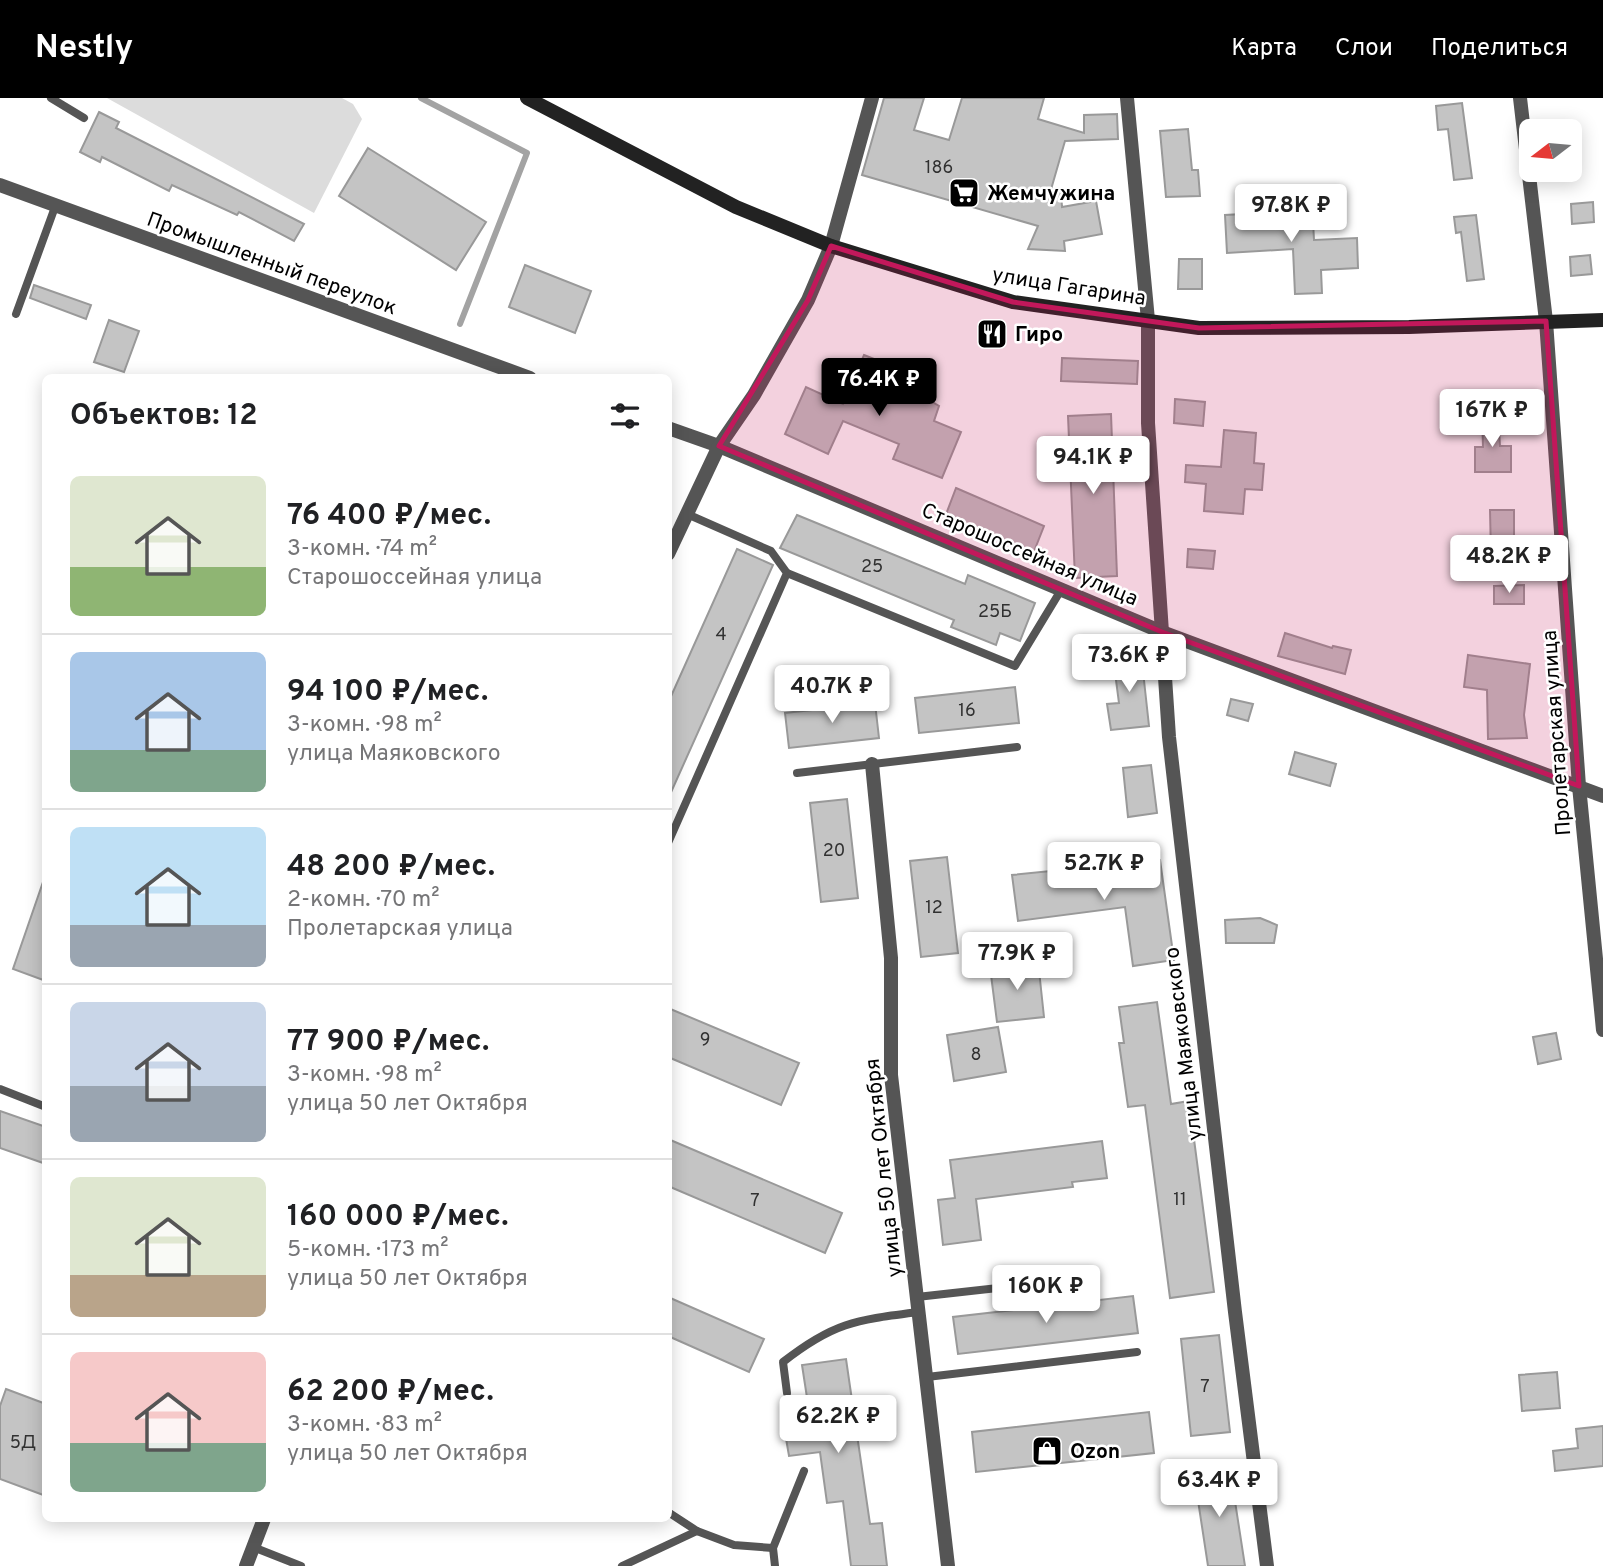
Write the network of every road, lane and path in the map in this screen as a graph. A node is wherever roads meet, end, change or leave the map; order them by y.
1 (51, 98) edge
2 (527, 98) edge
3 (872, 98) edge
4 (1127, 98) edge
5 (1520, 98) edge
6 (84, 118) dead end
7 (0, 185) edge
8 (55, 207) junction
9 (831, 246) junction
10 (16, 314) dead end
11 (1148, 320) junction
12 (1603, 320) edge
13 (1545, 321) junction
14 (519, 374) edge
15 (672, 429) edge
16 (719, 446) junction
17 (687, 514) junction
18 (672, 546) edge
19 (787, 573) junction
20 (1062, 590) junction
21 (1162, 632) junction
22 (1017, 747) dead end
23 (872, 764) junction
24 (797, 773) dead end
25 (1579, 786) junction
26 (1603, 796) edge
27 (672, 834) edge
28 (1603, 1030) edge
29 (0, 1089) edge
30 (42, 1105) edge
31 (1078, 1279) dead end
32 (917, 1297) junction
33 (919, 1312) junction
34 (1137, 1352) dead end
35 (927, 1377) junction
36 (787, 1393) dead end
37 (804, 1471) dead end
38 (672, 1515) edge
39 (263, 1522) edge
40 (697, 1531) junction
41 (253, 1547) junction
42 (774, 1548) junction
43 (246, 1566) edge
44 (301, 1566) edge
45 (622, 1566) edge
46 (775, 1566) edge
47 (948, 1566) edge
48 (1267, 1566) edge

1 - 6 lane
2 - 9 main road, улица Гагарина
3 - 9 street
4 - 11 street, улица Маяковского
5 - 13 street, Пролетарская улица
7 - 8 street, Промышленный переулок
8 - 10 lane
8 - 14 street, Промышленный переулок
9 - 11 main road, улица Гагарина
9 - 16 street
11 - 13 main road, улица Гагарина
11 - 21 street, улица Маяковского
12 - 13 main road, улица Гагарина
13 - 25 street, Пролетарская улица
15 - 16 street
16 - 17 street
16 - 20 street, Старошоссейная улица
17 - 18 street
17 - 19 lane
19 - 20 lane
19 - 27 lane
20 - 21 street, Старошоссейная улица
21 - 25 street, Старошоссейная улица
21 - 48 street, улица Маяковского
22 - 23 lane
23 - 24 lane
23 - 32 street, улица 50 лет Октября
25 - 26 street, Старошоссейная улица
25 - 28 street, Пролетарская улица
29 - 30 lane
31 - 32 lane
32 - 33 street, улица 50 лет Октября
33 - 35 street, улица 50 лет Октября
33 - 36 lane
34 - 35 lane
35 - 47 street, улица 50 лет Октября
37 - 42 lane
38 - 40 lane
39 - 41 street
40 - 42 lane
40 - 45 lane
41 - 43 street
41 - 44 lane
42 - 46 lane

